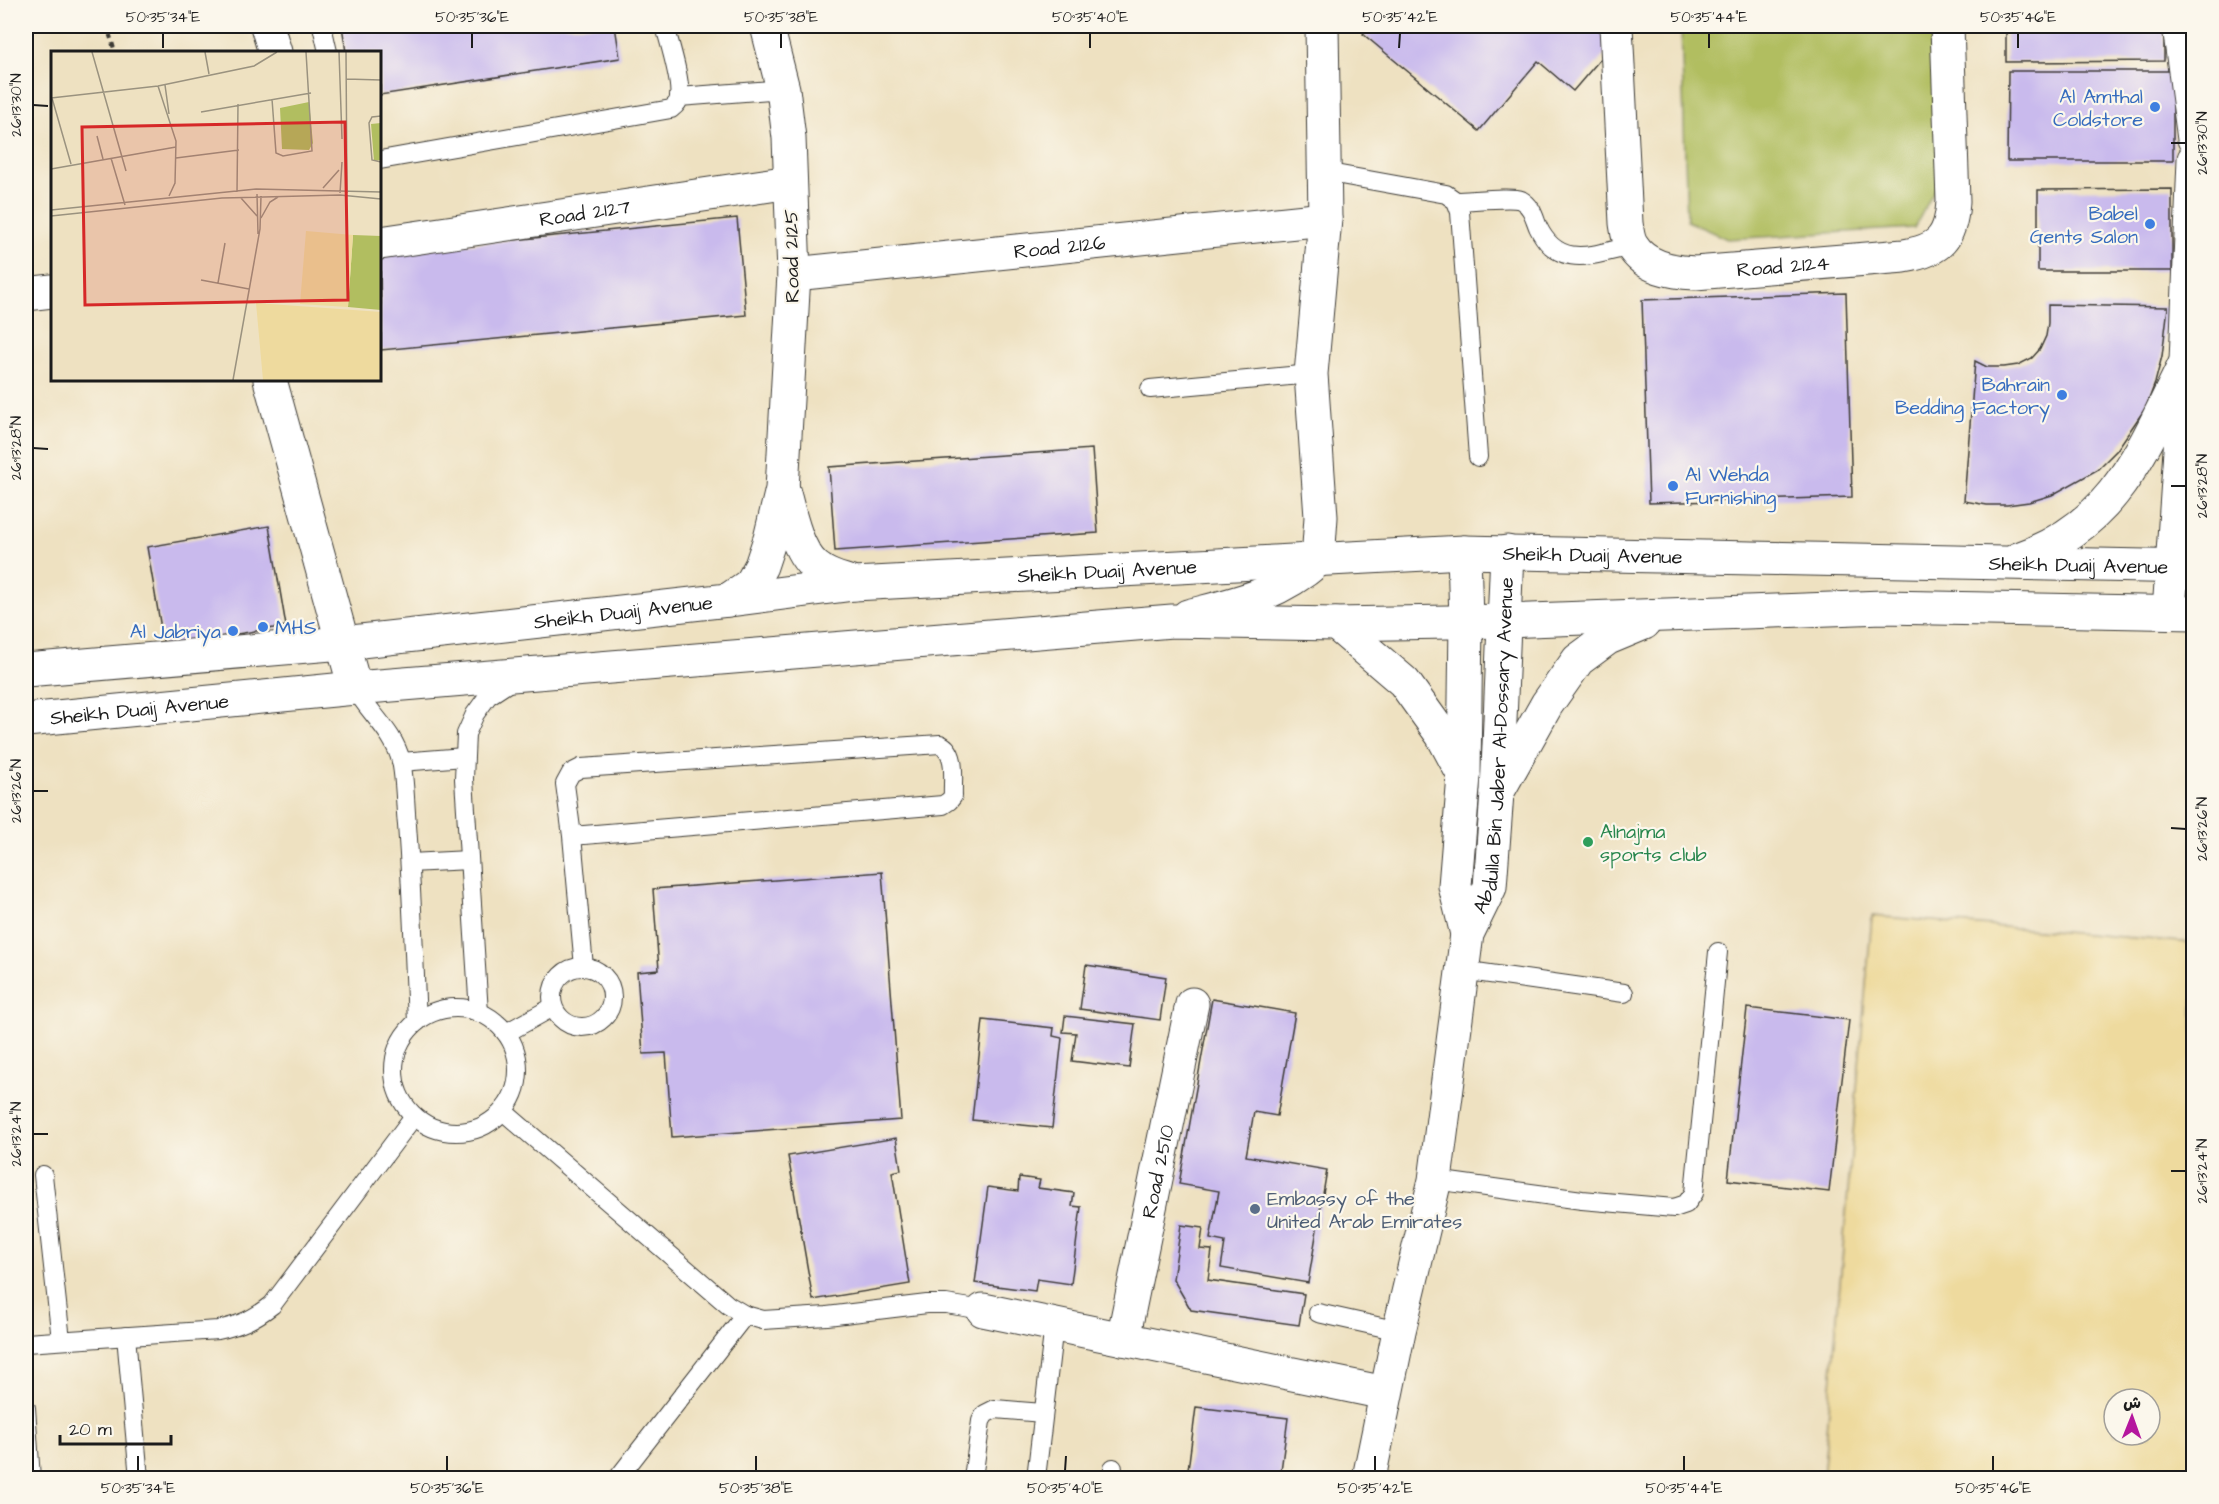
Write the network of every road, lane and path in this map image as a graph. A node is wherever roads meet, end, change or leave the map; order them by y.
1 (107, 26) edge
2 (267, 26) edge
3 (322, 26) edge
4 (665, 26) edge
5 (767, 26) edge
6 (1322, 26) edge
7 (1616, 26) edge
8 (1947, 26) edge
9 (2179, 26) edge
10 (115, 51) edge
11 (275, 51) edge
12 (328, 51) edge
13 (783, 89) junction
14 (680, 97) junction
15 (2193, 139) edge
16 (2193, 159) edge
17 (381, 160) edge
18 (1324, 172) junction
19 (790, 182) junction
20 (1456, 201) junction
21 (1325, 219) junction
22 (381, 243) edge
23 (1632, 246) junction
24 (794, 274) junction
25 (51, 291) edge
26 (26, 294) edge
27 (2186, 362) junction
28 (1311, 374) junction
29 (270, 381) edge
30 (1150, 389) dead end
31 (1479, 457) dead end
32 (782, 489) junction
33 (1464, 552) junction
34 (1508, 552) junction
35 (1318, 560) junction
36 (2008, 563) junction
37 (2183, 566) edge
38 (854, 584) junction
39 (728, 600) junction
40 (2181, 613) edge
41 (1662, 616) junction
42 (1172, 621) junction
43 (1466, 621) junction
44 (1505, 621) junction
45 (1336, 624) junction
46 (343, 643) junction
47 (26, 670) edge
48 (527, 674) junction
49 (355, 688) junction
50 (26, 720) edge
51 (464, 757) junction
52 (401, 762) junction
53 (1464, 776) junction
54 (1497, 793) junction
55 (572, 836) junction
56 (469, 860) junction
57 (410, 863) junction
58 (1467, 934) junction
59 (1718, 952) dead end
60 (584, 967) junction
61 (1462, 970) junction
62 (1624, 993) dead end
63 (1192, 1004) dead end
64 (553, 1007) junction
65 (479, 1013) junction
66 (417, 1022) junction
67 (506, 1033) junction
68 (503, 1111) junction
69 (414, 1116) junction
70 (44, 1175) dead end
71 (1435, 1180) junction
72 (983, 1310) joint
73 (1318, 1313) dead end
74 (745, 1315) junction
75 (1054, 1325) junction
76 (1399, 1331) junction
77 (126, 1336) junction
78 (1123, 1339) junction
79 (61, 1340) junction
80 (26, 1343) edge
81 (1385, 1393) junction
82 (26, 1408) edge
83 (1043, 1413) junction
84 (31, 1479) edge
85 (139, 1479) edge
86 (618, 1479) edge
87 (973, 1479) edge
88 (1036, 1479) edge
89 (1369, 1479) edge

1 - 10 path
2 - 11 street
3 - 12 lane
4 - 14 lane
5 - 13 street, Road 2125
6 - 18 street
7 - 23 street
8 - 23 street, Road 2124
9 - 15 street
13 - 14 lane
13 - 19 street, Road 2125
14 - 17 lane
16 - 27 street
18 - 20 lane
18 - 21 street
19 - 22 street, Road 2127
19 - 24 street, Road 2125
20 - 23 lane
20 - 31 lane
21 - 24 street, Road 2126
21 - 28 street
24 - 32 street, Road 2125
25 - 26 street
27 - 36 street
27 - 37 street
28 - 30 lane
28 - 35 street
29 - 46 street
32 - 38 street, Road 2125
32 - 39 street, Road 2125
33 - 34 street, Sheikh Duaij Avenue
33 - 35 street, Sheikh Duaij Avenue
33 - 43 street, Abdulla Bin Jaber Al-Dossary Avenue
34 - 36 street, Sheikh Duaij Avenue
34 - 44 street, Abdulla Bin Jaber Al-Dossary Avenue
35 - 38 street, Sheikh Duaij Avenue
35 - 42 street
36 - 37 street, Sheikh Duaij Avenue
37 - 40 street
38 - 39 street, Sheikh Duaij Avenue
39 - 46 street, Sheikh Duaij Avenue
40 - 41 street, Sheikh Duaij Avenue
41 - 44 street, Sheikh Duaij Avenue
41 - 54 street
42 - 45 street, Sheikh Duaij Avenue
42 - 48 street, Sheikh Duaij Avenue
43 - 44 street, Sheikh Duaij Avenue
43 - 45 street, Sheikh Duaij Avenue
43 - 53 street, Abdulla Bin Jaber Al-Dossary Avenue
44 - 54 street, Abdulla Bin Jaber Al-Dossary Avenue
45 - 53 street
46 - 47 street, Sheikh Duaij Avenue
46 - 49 street
48 - 49 street, Sheikh Duaij Avenue
48 - 51 lane
49 - 50 street, Sheikh Duaij Avenue
49 - 52 lane
51 - 52 lane
51 - 56 lane
52 - 57 lane
53 - 58 street, Abdulla Bin Jaber Al-Dossary Avenue
54 - 58 street, Abdulla Bin Jaber Al-Dossary Avenue
55 - 55 lane
55 - 60 lane
56 - 57 lane
56 - 65 lane
57 - 66 lane
58 - 61 street, Abdulla Bin Jaber Al-Dossary Avenue
59 - 71 lane
60 - 64 lane
60 - 64 lane
61 - 62 lane
61 - 71 street, Abdulla Bin Jaber Al-Dossary Avenue
63 - 78 street, Road 2510
64 - 67 lane
65 - 66 lane
65 - 67 lane
66 - 69 lane
67 - 68 lane
68 - 69 lane
68 - 74 lane
69 - 77 lane
70 - 79 lane
71 - 76 street, Abdulla Bin Jaber Al-Dossary Avenue
72 - 74 lane
72 - 75 street
73 - 76 lane
74 - 86 lane
75 - 78 street
75 - 83 lane
76 - 81 street, Abdulla Bin Jaber Al-Dossary Avenue
77 - 79 lane
77 - 85 lane
78 - 81 street
79 - 80 lane
81 - 89 street, Abdulla Bin Jaber Al-Dossary Avenue
82 - 84 lane
83 - 87 lane
83 - 88 lane

